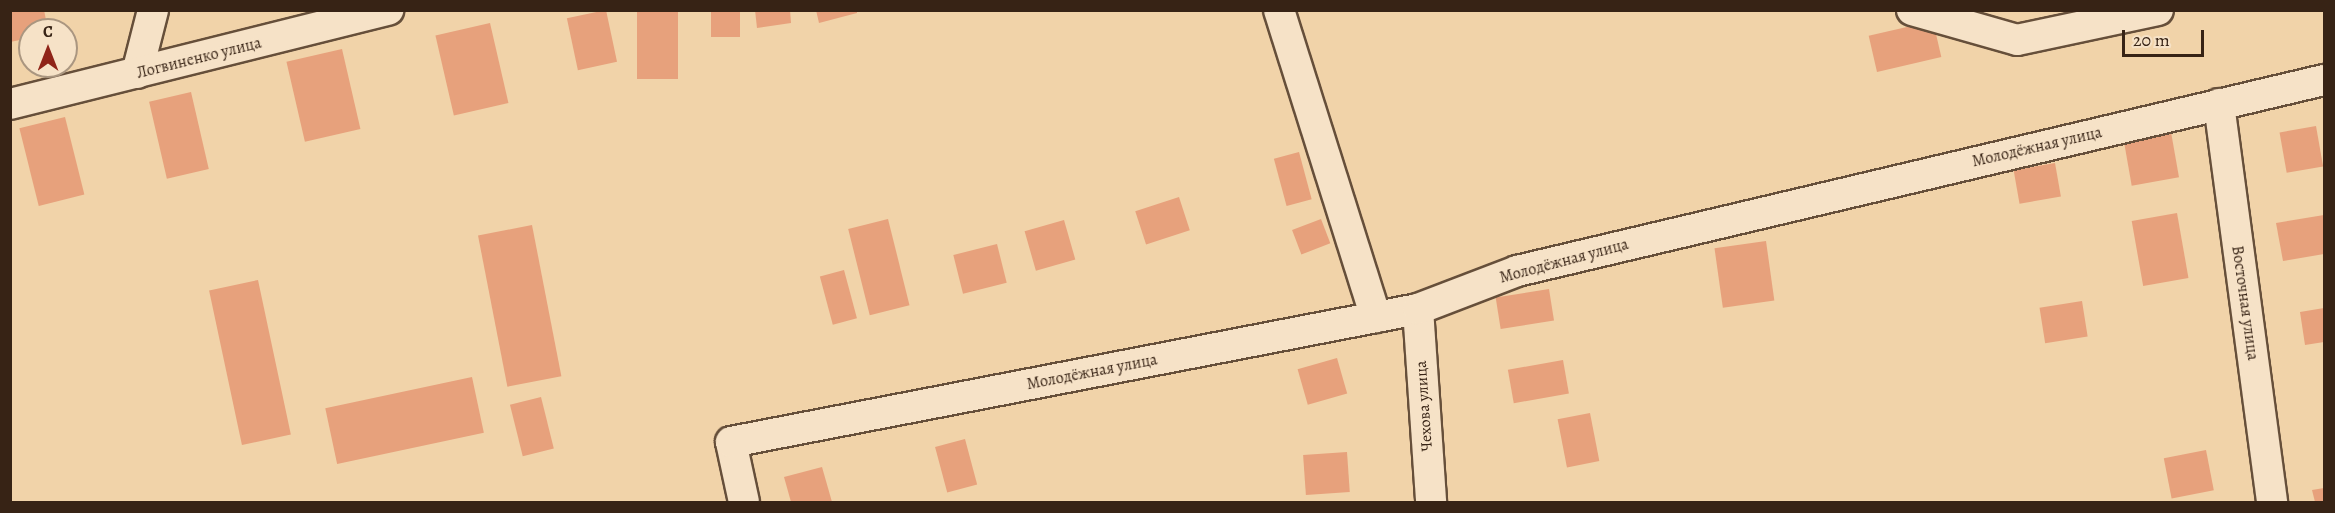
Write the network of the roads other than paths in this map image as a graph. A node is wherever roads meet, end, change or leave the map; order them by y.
1 (153, 10) edge
2 (388, 10) edge
3 (1279, 10) edge
4 (1912, 10) edge
5 (2158, 10) edge
6 (137, 73) junction
7 (2325, 80) edge
8 (10, 104) edge
9 (2219, 104) junction
10 (1418, 309) junction
11 (1376, 317) junction
12 (744, 502) edge
13 (1431, 502) edge
14 (2272, 502) edge

1 - 6 street
2 - 6 street, Логвиненко улица
3 - 11 street
4 - 5 street
6 - 8 street, Логвиненко улица
7 - 9 street, Молодёжная улица
9 - 10 street, Молодёжная улица
9 - 14 street, Восточная улица
10 - 11 street, Молодёжная улица
10 - 13 street, Чехова улица
11 - 12 street, Молодёжная улица

